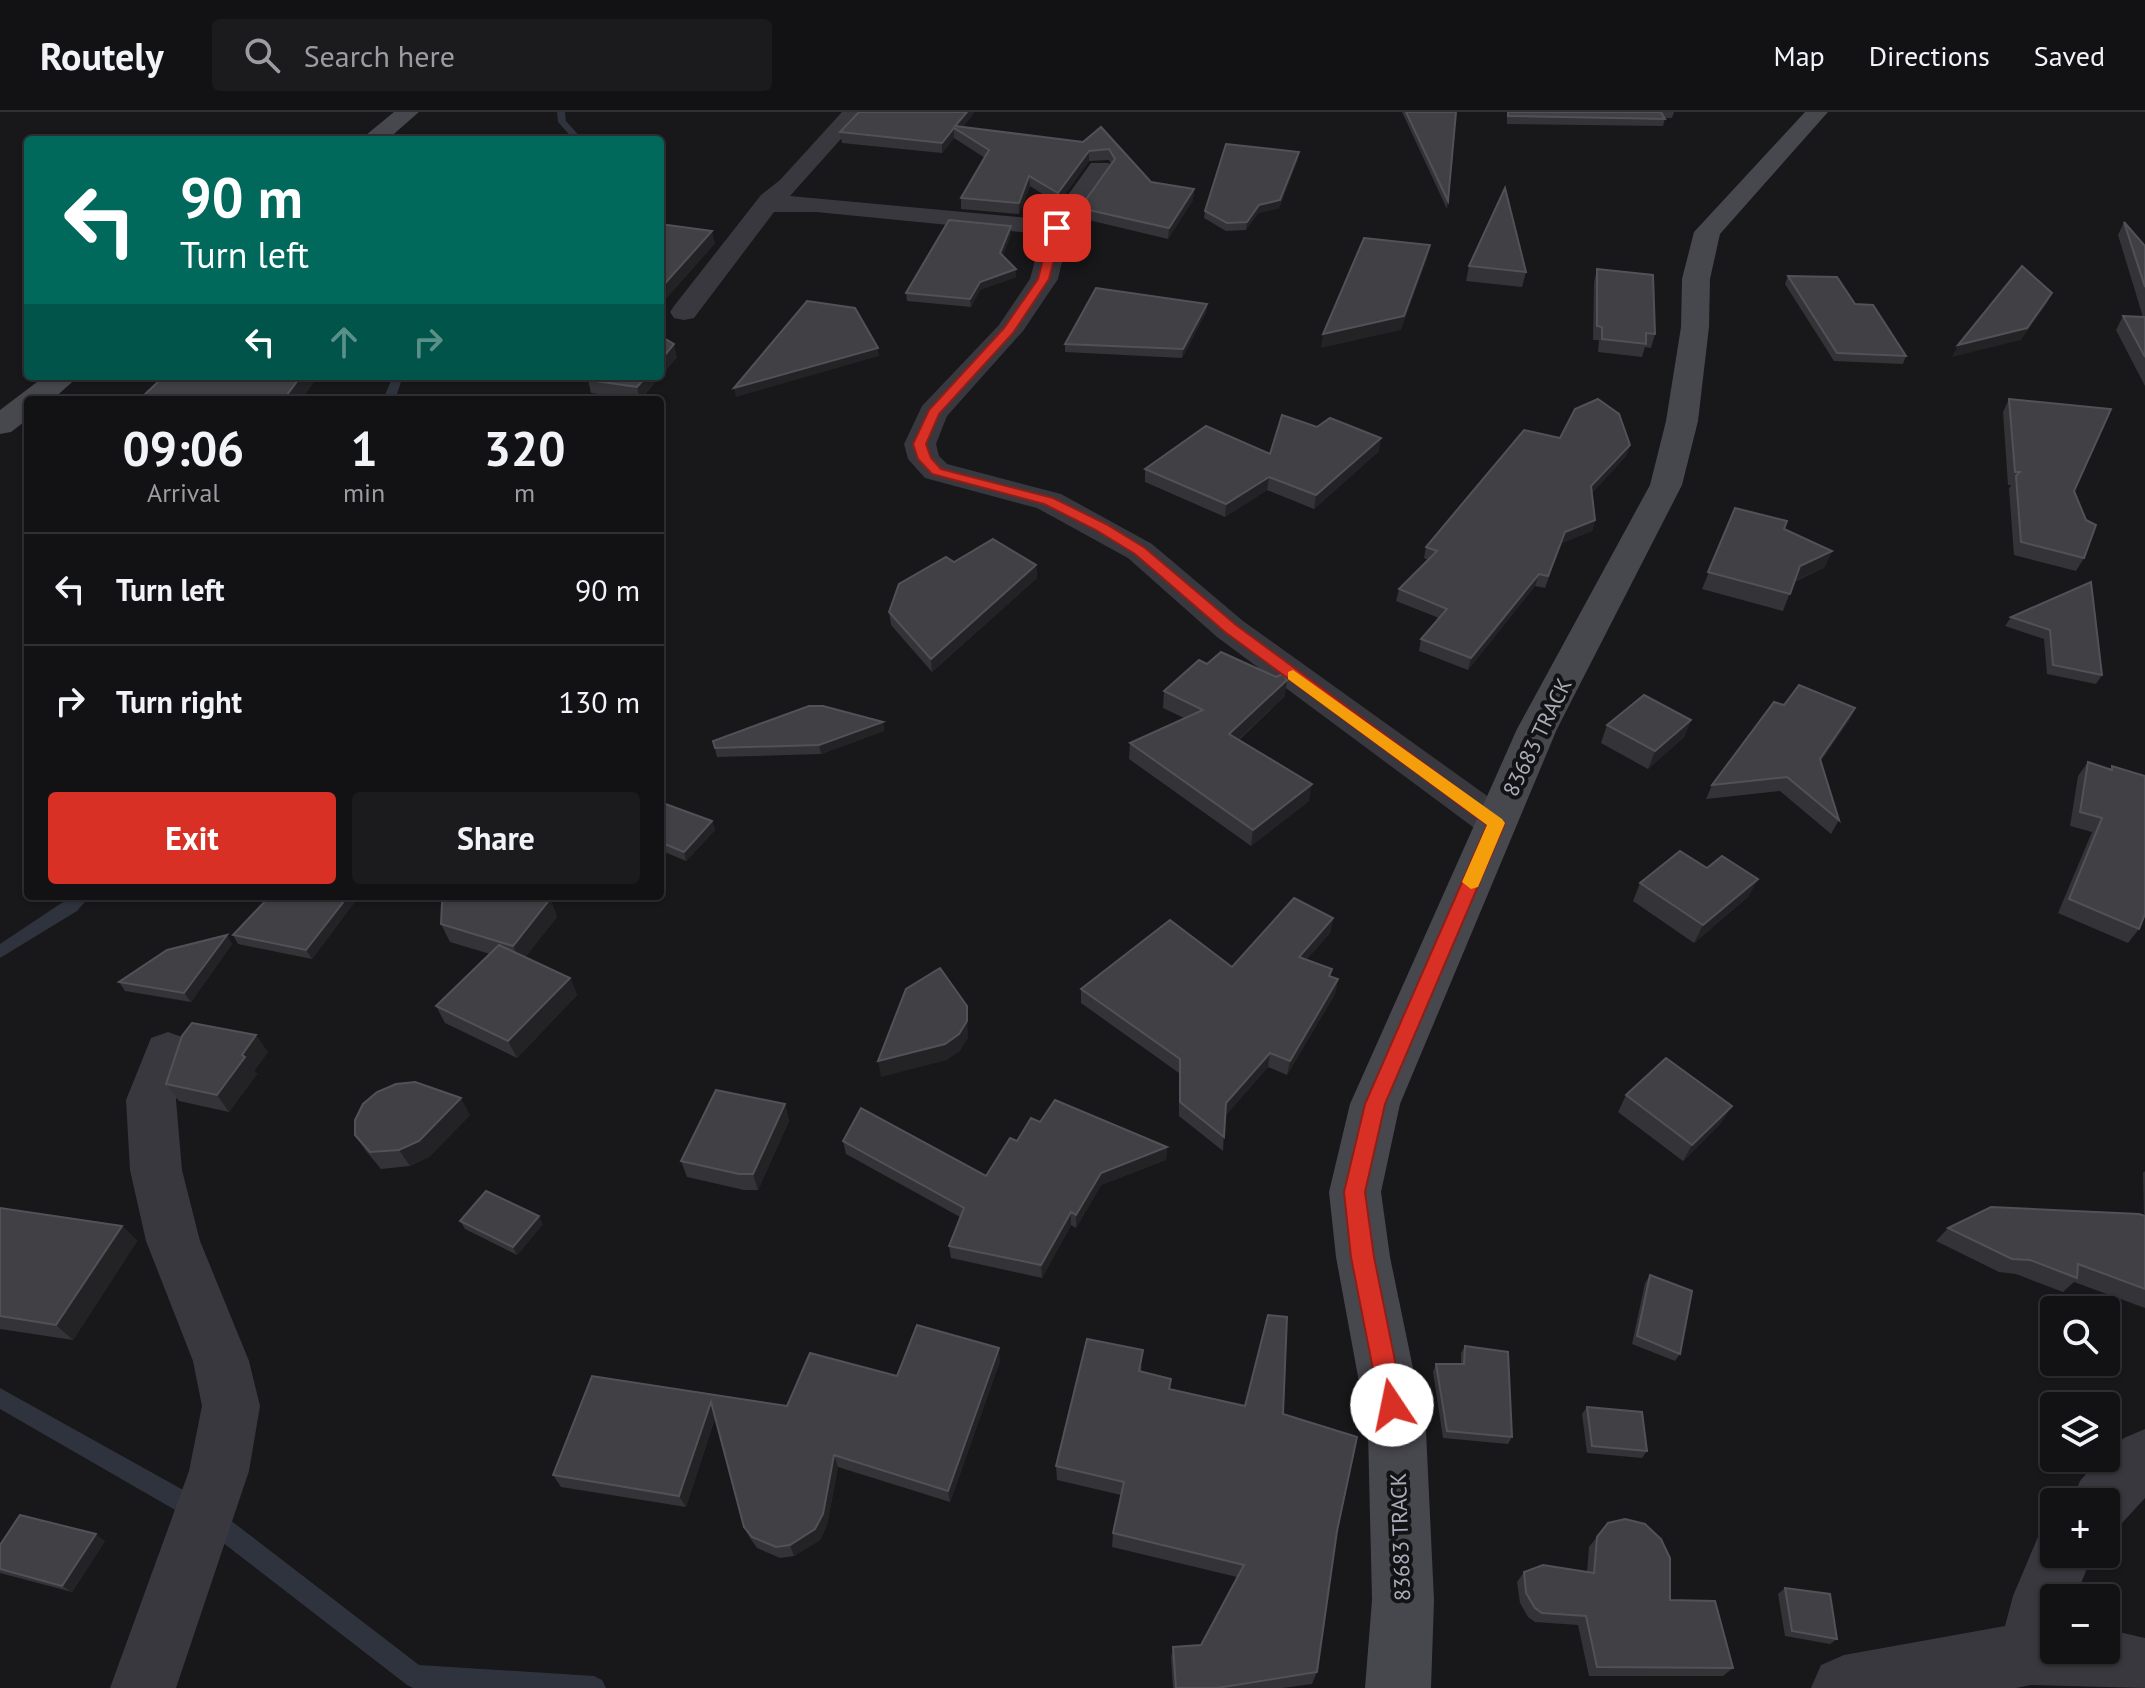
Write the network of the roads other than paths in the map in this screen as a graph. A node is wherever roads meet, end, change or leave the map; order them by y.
1 (408, 112) edge
2 (854, 112) edge
3 (1817, 112) edge
4 (377, 136) edge
5 (1100, 168) edge
6 (767, 204) junction
7 (1057, 228) junction
8 (684, 312) dead end
9 (59, 380) edge
10 (38, 396) edge
11 (24, 407) edge
12 (0, 425) edge
13 (1496, 823) junction
14 (168, 1052) dead end
15 (2145, 1459) edge
16 (2113, 1488) edge
17 (2056, 1568) edge
18 (2031, 1653) junction
19 (2145, 1670) edge
20 (143, 1688) edge
21 (1398, 1688) edge
22 (1844, 1688) edge

1 - 4 street
2 - 6 street
3 - 13 street, 83683 TRACK
5 - 7 street
6 - 7 street
6 - 8 street
7 - 13 street
9 - 10 street
11 - 12 street
13 - 21 street, 83683 TRACK
14 - 20 street
15 - 16 street
17 - 18 street
18 - 19 street
18 - 22 street

